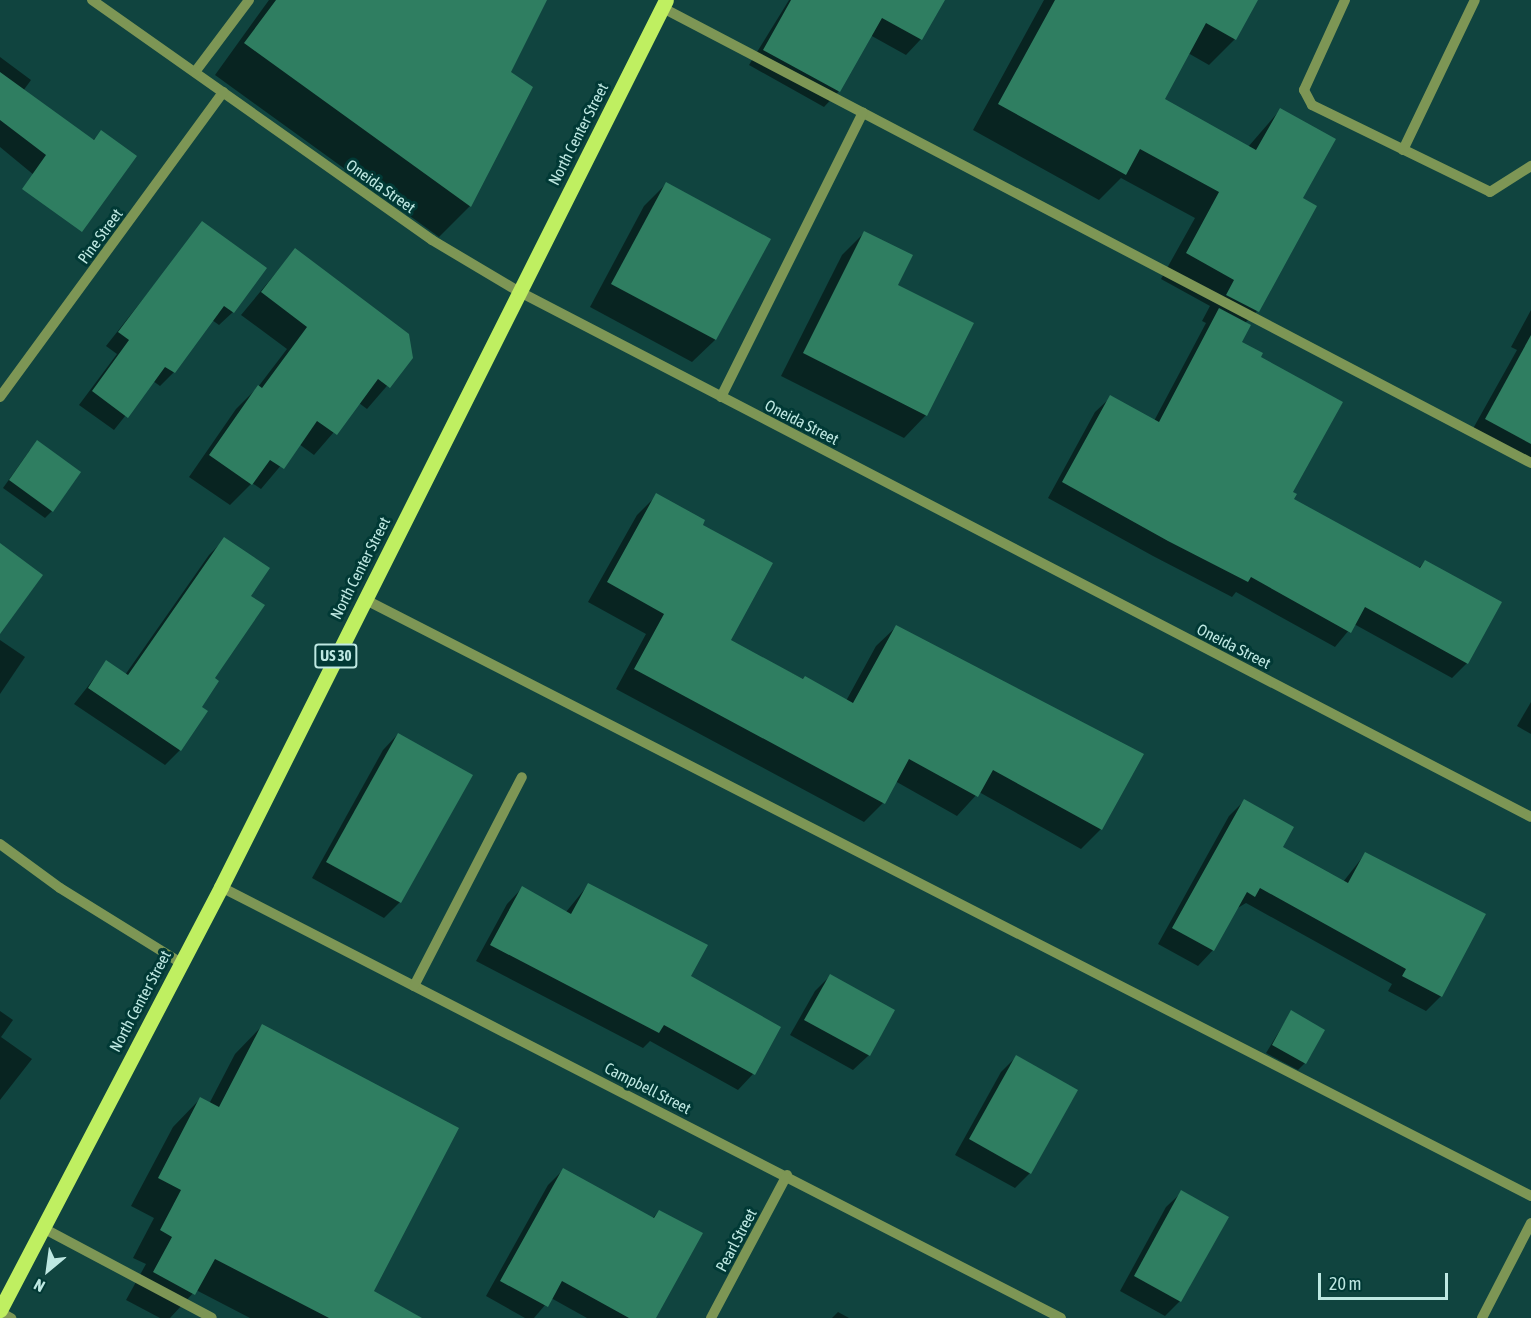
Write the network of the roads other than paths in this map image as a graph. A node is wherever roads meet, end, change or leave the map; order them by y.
1 (92, 0) edge
2 (249, 0) edge
3 (1345, 0) edge
4 (1475, 0) edge
5 (664, 4) edge
6 (195, 72) junction
7 (224, 92) junction
8 (862, 112) junction
9 (1403, 150) junction
10 (1531, 166) edge
11 (518, 291) junction
12 (0, 397) edge
13 (721, 397) junction
14 (1531, 464) edge
15 (364, 599) junction
16 (522, 777) dead end
17 (1531, 817) edge
18 (0, 844) edge
19 (220, 887) junction
20 (181, 963) junction
21 (414, 986) junction
22 (787, 1175) junction
23 (1531, 1196) edge
24 (1531, 1224) edge
25 (43, 1228) junction
26 (0, 1311) edge
27 (11, 1318) edge
28 (212, 1318) edge
29 (711, 1318) edge
30 (1061, 1318) edge
31 (1482, 1318) edge

1 - 6 street, Oneida Street
2 - 6 street
3 - 9 street
4 - 9 street
5 - 8 street
5 - 11 main road, North Center Street / US 30
6 - 7 street, Oneida Street
7 - 11 street, Oneida Street
7 - 12 street, Pine Street
8 - 13 street
8 - 14 street
9 - 10 street
11 - 13 street, Oneida Street
11 - 15 main road, North Center Street / US 30
13 - 17 street, Oneida Street
15 - 19 main road, North Center Street / US 30
15 - 23 street
16 - 21 street
18 - 20 street
19 - 20 main road, North Center Street / US 30
19 - 21 street, Campbell Street
20 - 25 main road, North Center Street / US 30
21 - 22 street, Campbell Street
22 - 29 street, Pearl Street
22 - 30 street, Campbell Street
24 - 31 street
25 - 26 main road, North Center Street / US 30
25 - 28 street
26 - 27 street

